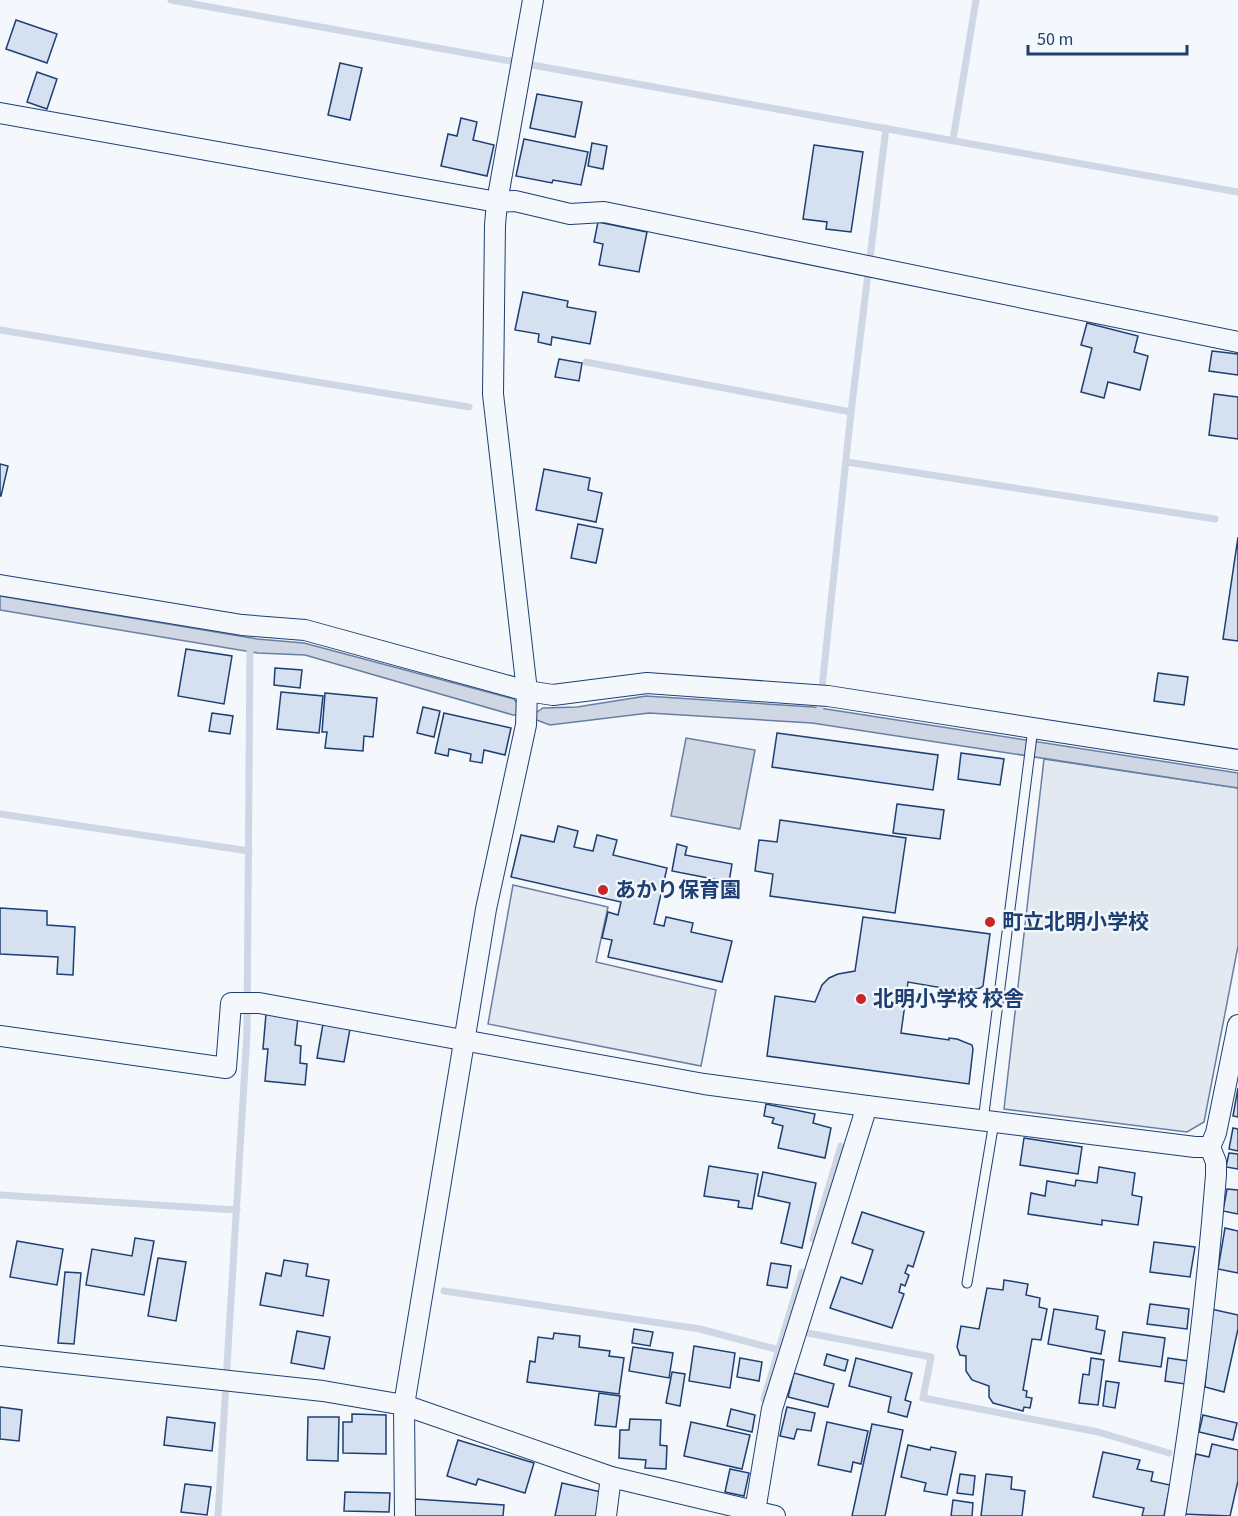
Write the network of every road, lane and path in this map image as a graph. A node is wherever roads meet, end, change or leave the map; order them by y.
1 (533, 0) edge
2 (0, 113) edge
3 (497, 201) junction
4 (1238, 342) edge
5 (0, 585) edge
6 (527, 696) junction
7 (1032, 732) junction
8 (1238, 760) edge
9 (1238, 1025) edge
10 (0, 1036) edge
11 (464, 1040) junction
12 (1234, 1065) edge
13 (867, 1106) junction
14 (988, 1121) junction
15 (1210, 1147) junction
16 (967, 1283) dead end
17 (0, 1356) edge
18 (404, 1405) junction
19 (611, 1477) junction
20 (755, 1511) junction
21 (405, 1516) edge
22 (606, 1516) edge
23 (775, 1516) edge
24 (1175, 1516) edge

1 - 3 street
2 - 3 street
3 - 4 street
3 - 6 street
5 - 6 street
6 - 7 street
6 - 11 street
7 - 8 street
7 - 14 lane
9 - 12 street
10 - 11 street
11 - 13 street
11 - 18 street
12 - 15 street
13 - 14 street
13 - 20 street
14 - 15 street
14 - 16 lane
15 - 24 street
17 - 18 street
18 - 19 street
18 - 21 street
19 - 20 street
19 - 22 street
20 - 23 street

